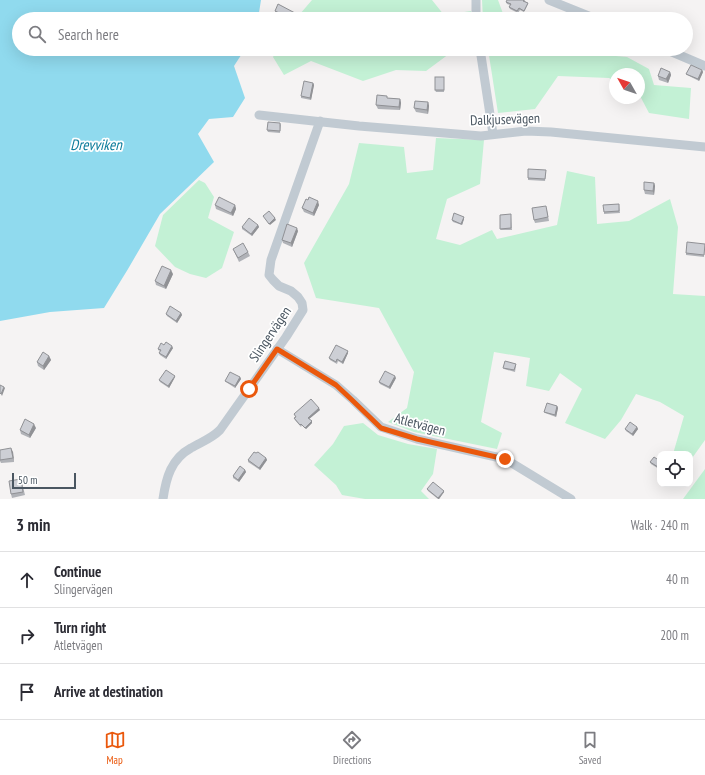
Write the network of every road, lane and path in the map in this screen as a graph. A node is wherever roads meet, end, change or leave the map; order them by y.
1 (476, 0) edge
2 (549, 0) edge
3 (476, 12) edge
4 (579, 12) edge
5 (481, 56) edge
6 (681, 56) edge
7 (705, 66) edge
8 (259, 115) dead end
9 (320, 121) junction
10 (494, 134) junction
11 (705, 147) edge
12 (277, 349) junction
13 (163, 499) edge
14 (570, 499) edge

1 - 3 street
2 - 4 street
5 - 10 street
6 - 7 street
8 - 9 street, Dalkjusevägen
9 - 10 street, Dalkjusevägen
9 - 12 street, Slingervägen
10 - 11 street, Dalkjusevägen
12 - 13 street, Slingervägen
12 - 14 street, Atletvägen

